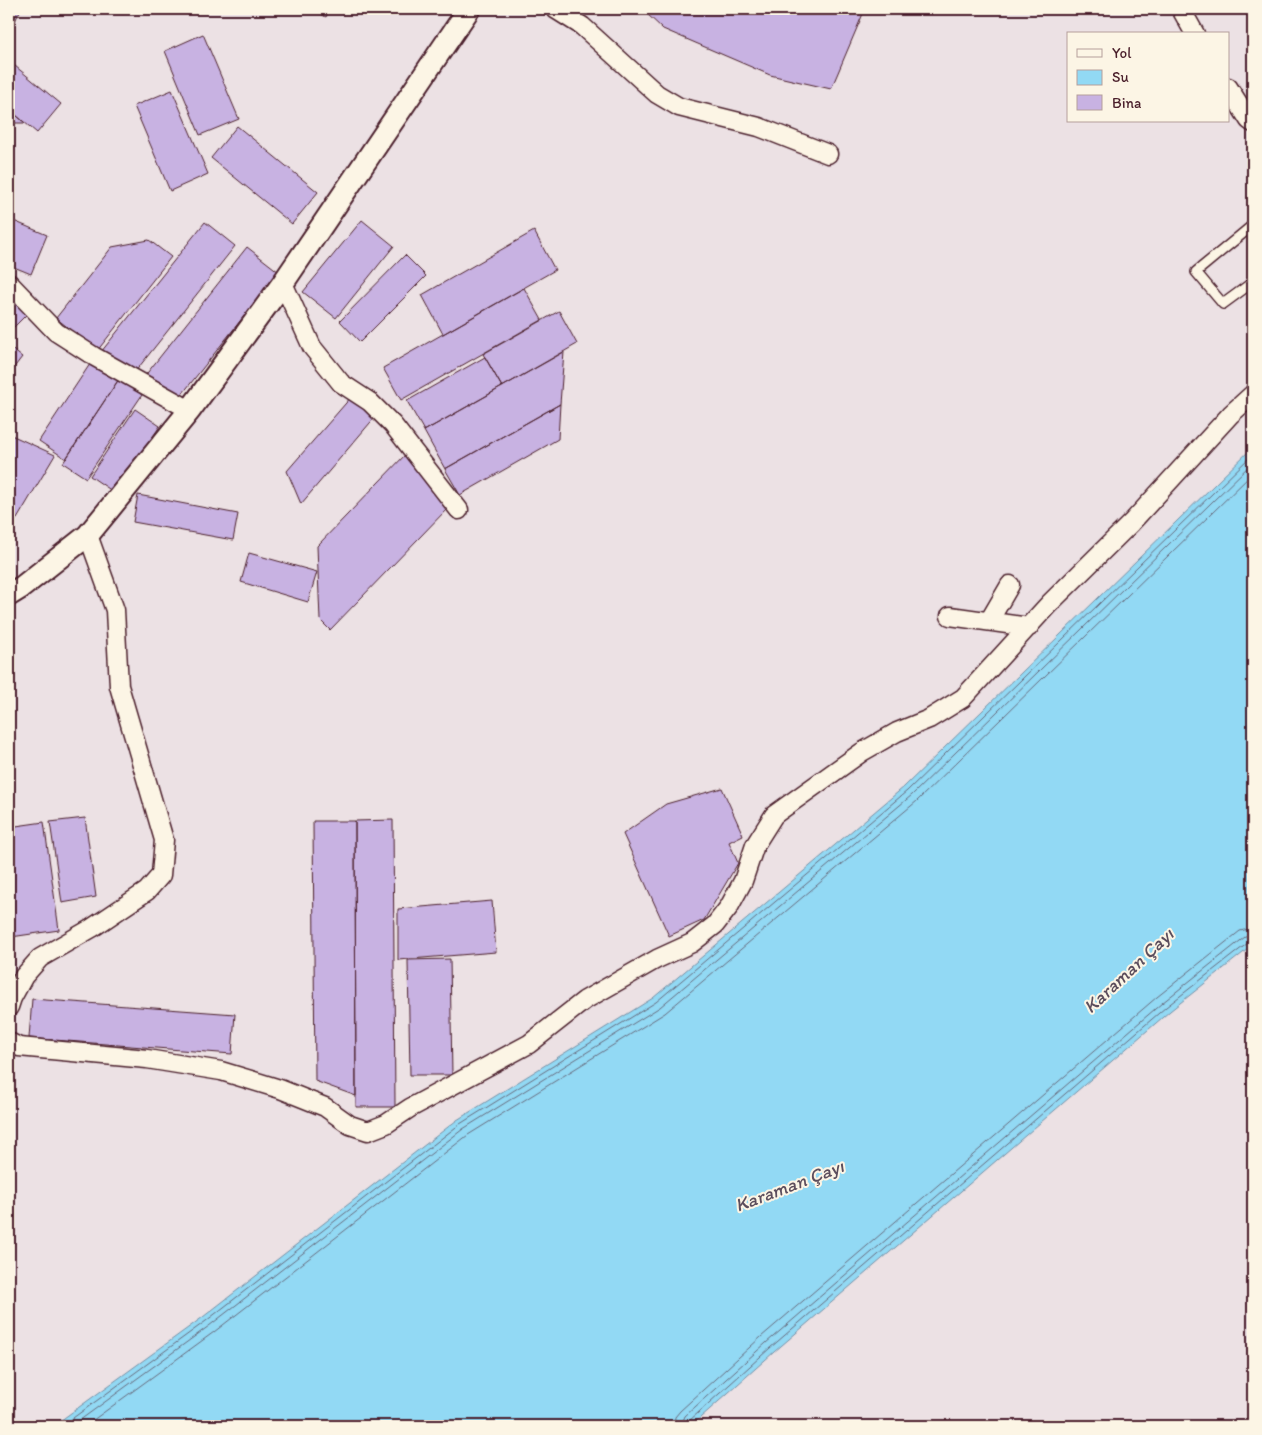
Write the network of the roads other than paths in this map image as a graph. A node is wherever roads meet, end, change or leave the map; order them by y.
1 (469, 9) edge
2 (555, 9) edge
3 (1181, 9) edge
4 (1194, 32) edge
5 (1230, 90) edge
6 (1253, 123) edge
7 (828, 154) dead end
8 (1253, 225) edge
9 (1253, 282) edge
10 (9, 283) edge
11 (283, 283) junction
12 (1253, 394) edge
13 (190, 410) junction
14 (459, 510) dead end
15 (88, 535) junction
16 (1010, 585) dead end
17 (9, 595) edge
18 (950, 616) dead end
19 (989, 621) junction
20 (1029, 627) junction
21 (9, 1007) edge
22 (9, 1042) edge

1 - 11 street
2 - 7 street
3 - 4 street
5 - 6 street
8 - 9 lane
10 - 13 street
11 - 13 street
11 - 14 street
12 - 20 street
13 - 15 street
15 - 17 street
15 - 21 street
16 - 19 street
18 - 19 street
19 - 20 street
20 - 22 street

